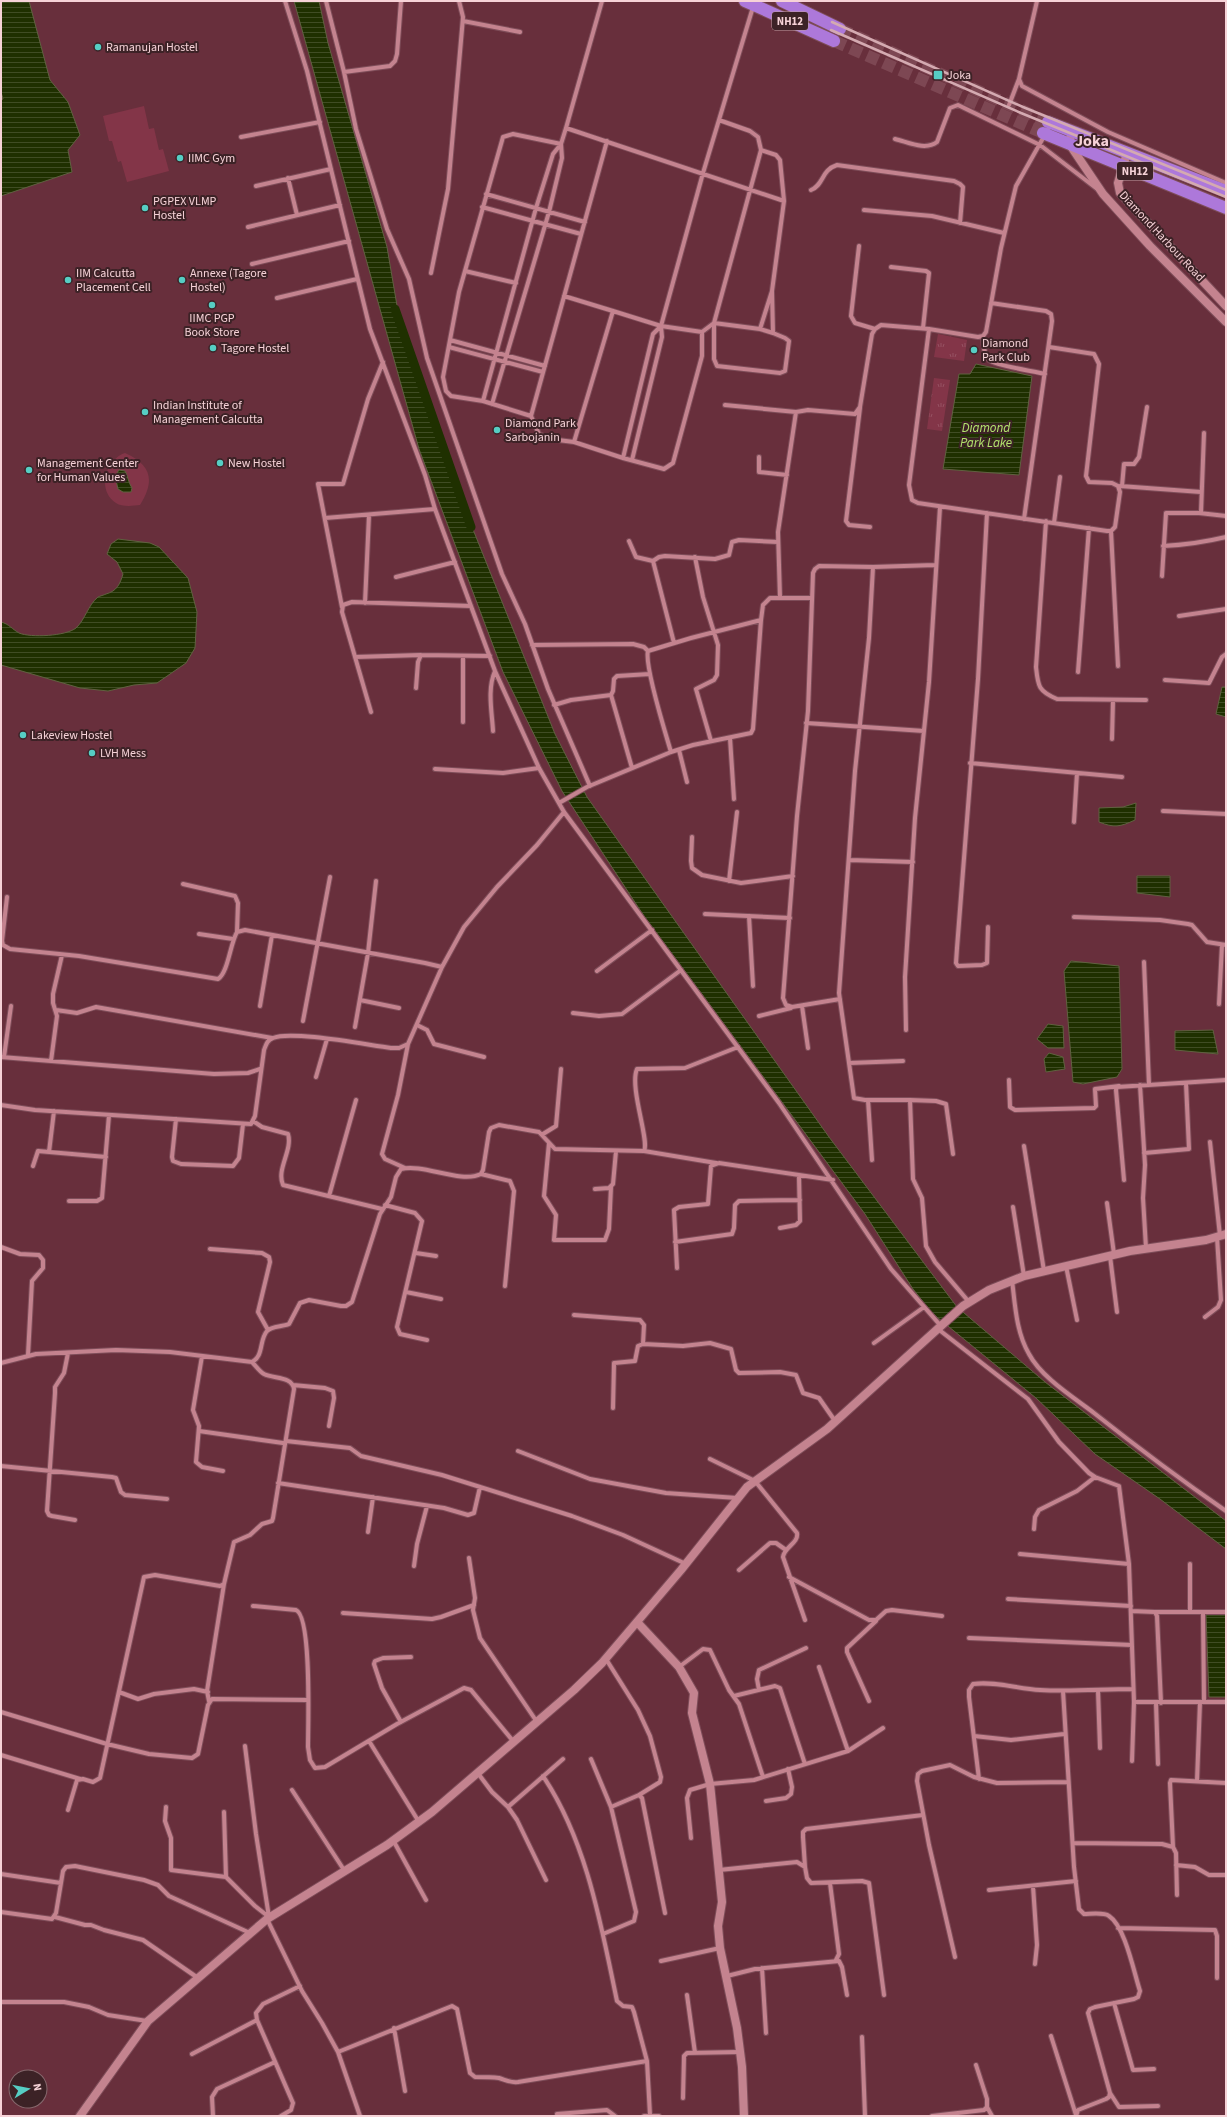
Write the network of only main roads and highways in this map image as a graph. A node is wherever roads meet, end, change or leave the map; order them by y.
1 (782, 1) edge
2 (749, 3) edge
3 (840, 29) tunnel mouth
4 (834, 41) tunnel mouth
5 (1226, 191) edge
6 (1226, 208) edge

1 - 3 highway, NH12
2 - 4 highway, NH12
5 - 6 highway, NH12

